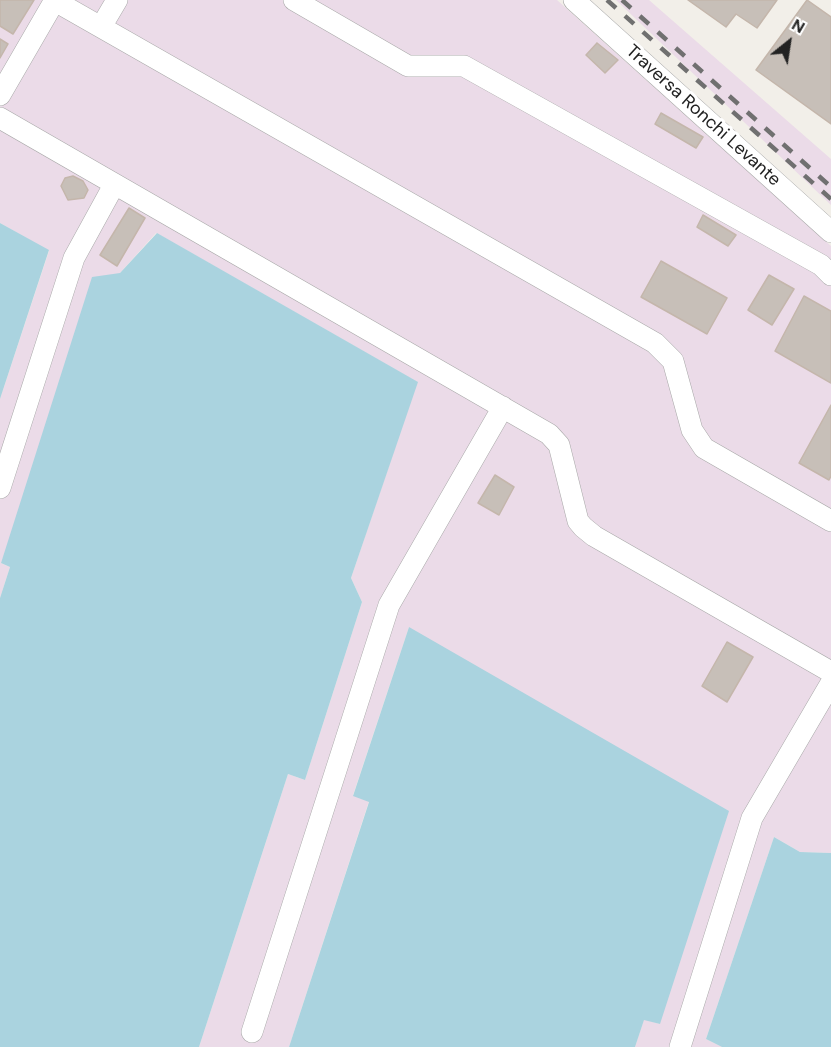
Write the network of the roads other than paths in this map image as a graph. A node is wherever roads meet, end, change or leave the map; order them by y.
1 (55, 0) edge
2 (117, 0) edge
3 (294, 0) edge
4 (574, 0) edge
5 (101, 27) junction
6 (0, 95) edge
7 (0, 118) edge
8 (114, 185) junction
9 (831, 232) edge
10 (831, 275) edge
11 (503, 407) junction
12 (0, 488) edge
13 (831, 521) edge
14 (831, 672) edge
15 (831, 683) edge
16 (252, 1032) dead end
17 (680, 1047) edge

1 - 5 street
1 - 6 street
2 - 5 street
3 - 10 street
4 - 9 street, Traversa Ronchi Levante
5 - 13 street
7 - 8 street
8 - 11 street
8 - 12 street
11 - 14 street
11 - 16 street
15 - 17 street

